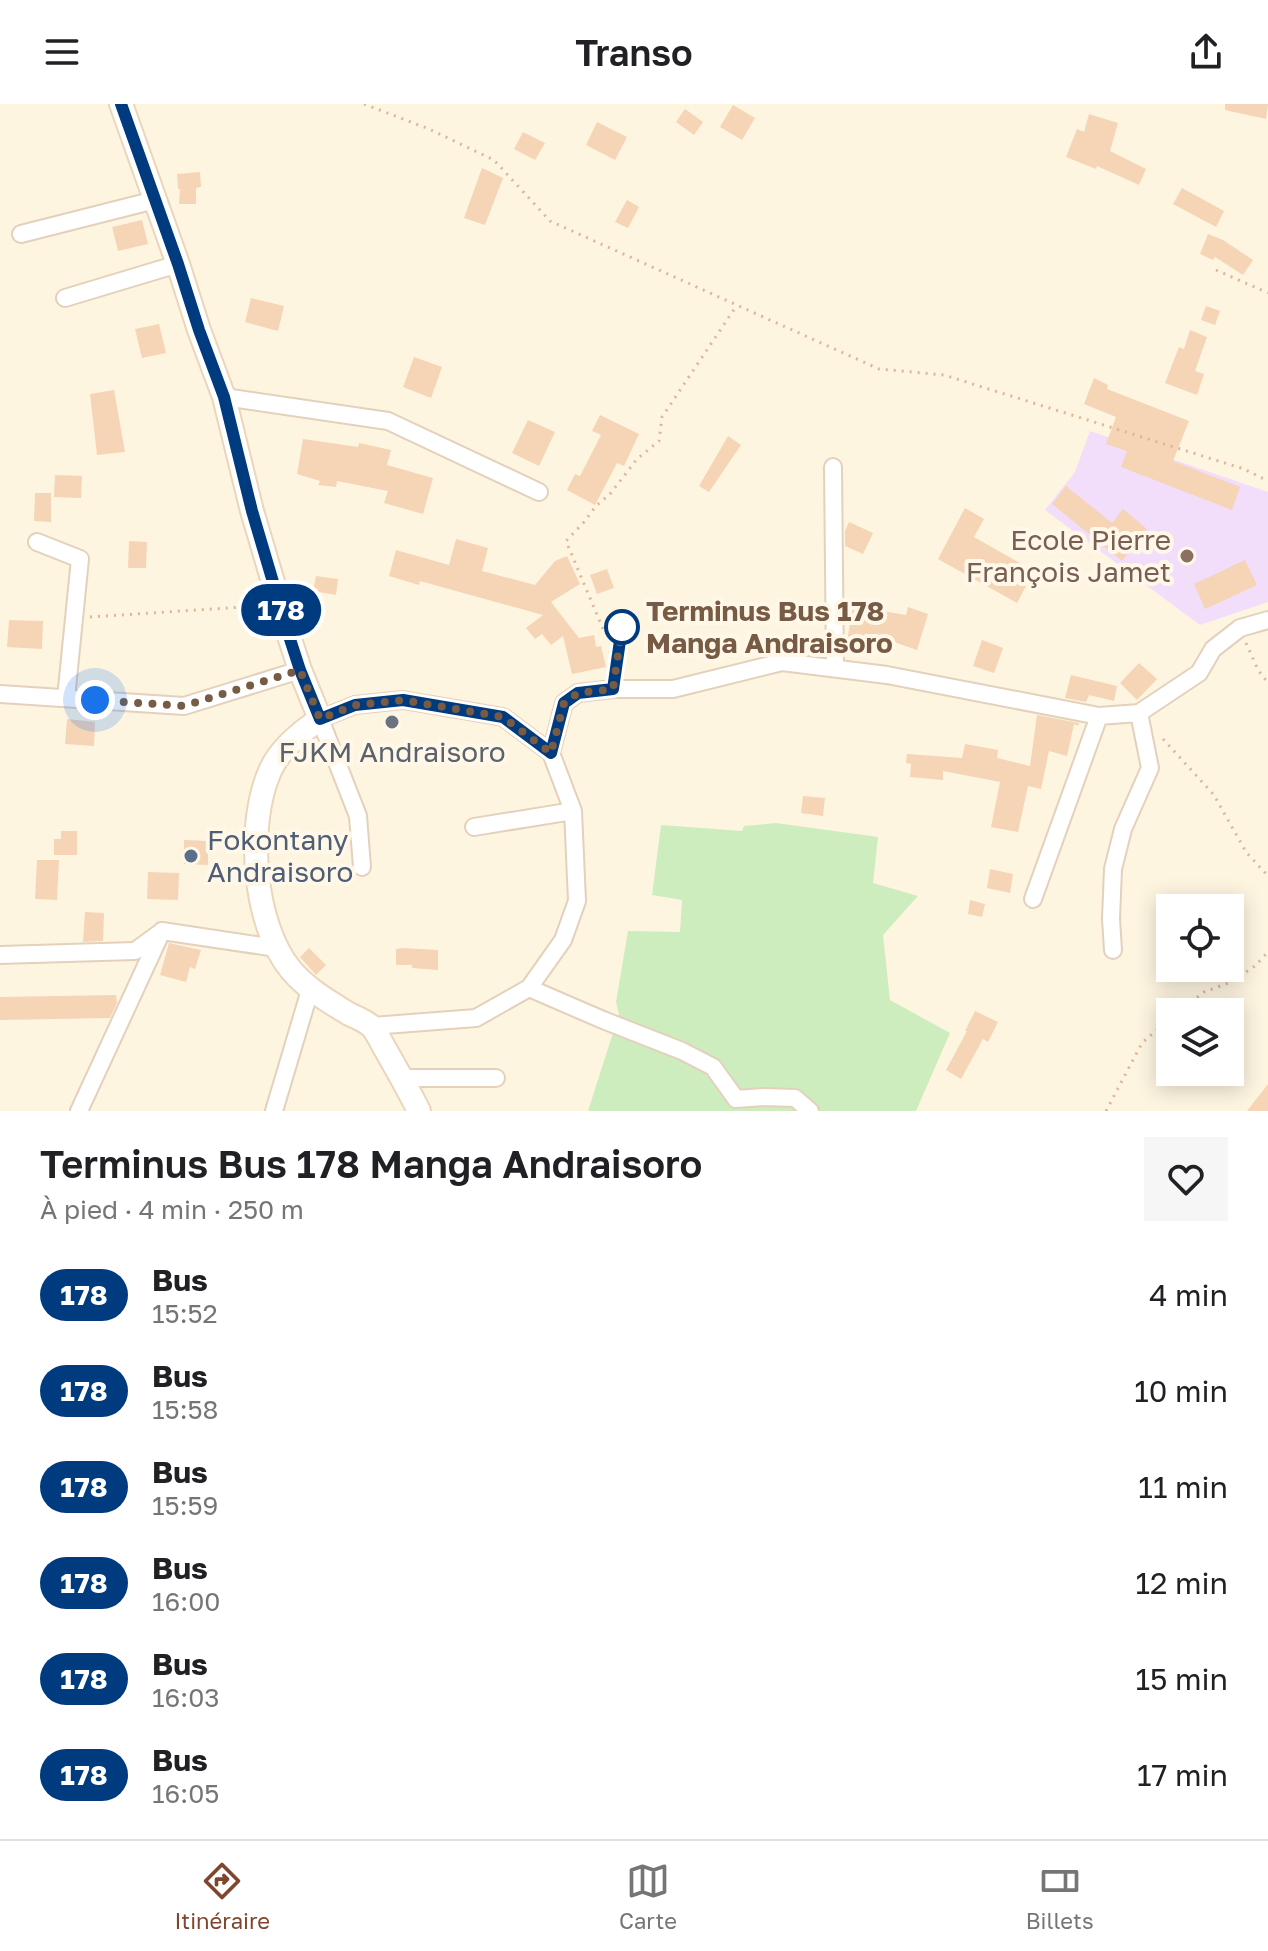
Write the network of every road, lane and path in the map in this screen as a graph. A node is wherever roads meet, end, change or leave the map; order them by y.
1 (121, 104) edge
2 (364, 104) edge
3 (155, 200) junction
4 (21, 234) dead end
5 (178, 264) junction
6 (1216, 270) dead end
7 (1268, 293) edge
8 (65, 298) dead end
9 (737, 305) junction
10 (224, 397) junction
11 (833, 467) dead end
12 (1268, 481) edge
13 (539, 492) dead end
14 (37, 542) dead end
15 (280, 605) junction
16 (74, 618) junction
17 (1268, 620) edge
18 (622, 627) dead end
19 (1240, 628) junction
20 (603, 629) dead end
21 (835, 668) junction
22 (300, 670) junction
23 (1268, 683) edge
24 (613, 689) junction
25 (0, 694) edge
26 (66, 698) junction
27 (1139, 713) junction
28 (1099, 716) junction
29 (320, 719) junction
30 (551, 753) junction
31 (573, 811) junction
32 (474, 827) dead end
33 (362, 867) dead end
34 (1268, 876) edge
35 (1033, 899) dead end
36 (162, 931) junction
37 (276, 948) junction
38 (1113, 950) dead end
39 (1268, 952) edge
40 (0, 955) edge
41 (529, 988) junction
42 (310, 990) junction
43 (1196, 998) edge
44 (372, 1026) junction
45 (1156, 1030) edge
46 (402, 1078) junction
47 (496, 1078) dead end
48 (79, 1111) edge
49 (274, 1111) edge
50 (419, 1111) edge
51 (810, 1111) edge
52 (1106, 1111) edge

1 - 3 street
2 - 9 path
3 - 4 street
3 - 5 street
5 - 8 street
5 - 10 street
6 - 7 path
9 - 12 path
9 - 20 path
10 - 13 street
10 - 15 street
11 - 21 street
14 - 16 street
15 - 16 path
15 - 22 street
16 - 26 street
17 - 19 street
18 - 24 lane
19 - 23 path
19 - 27 street
21 - 24 street
21 - 28 street
22 - 26 street
22 - 29 street
24 - 30 street
25 - 26 street
27 - 28 street
27 - 34 path
27 - 38 street
28 - 35 street
29 - 30 street
29 - 33 street
29 - 37 street
30 - 31 street
31 - 32 street
31 - 41 street
36 - 37 street
36 - 40 street
36 - 48 street
37 - 42 street
39 - 43 path
41 - 44 street
41 - 51 street
42 - 44 street
42 - 49 street
44 - 46 street
45 - 52 path
46 - 47 street
46 - 50 street

